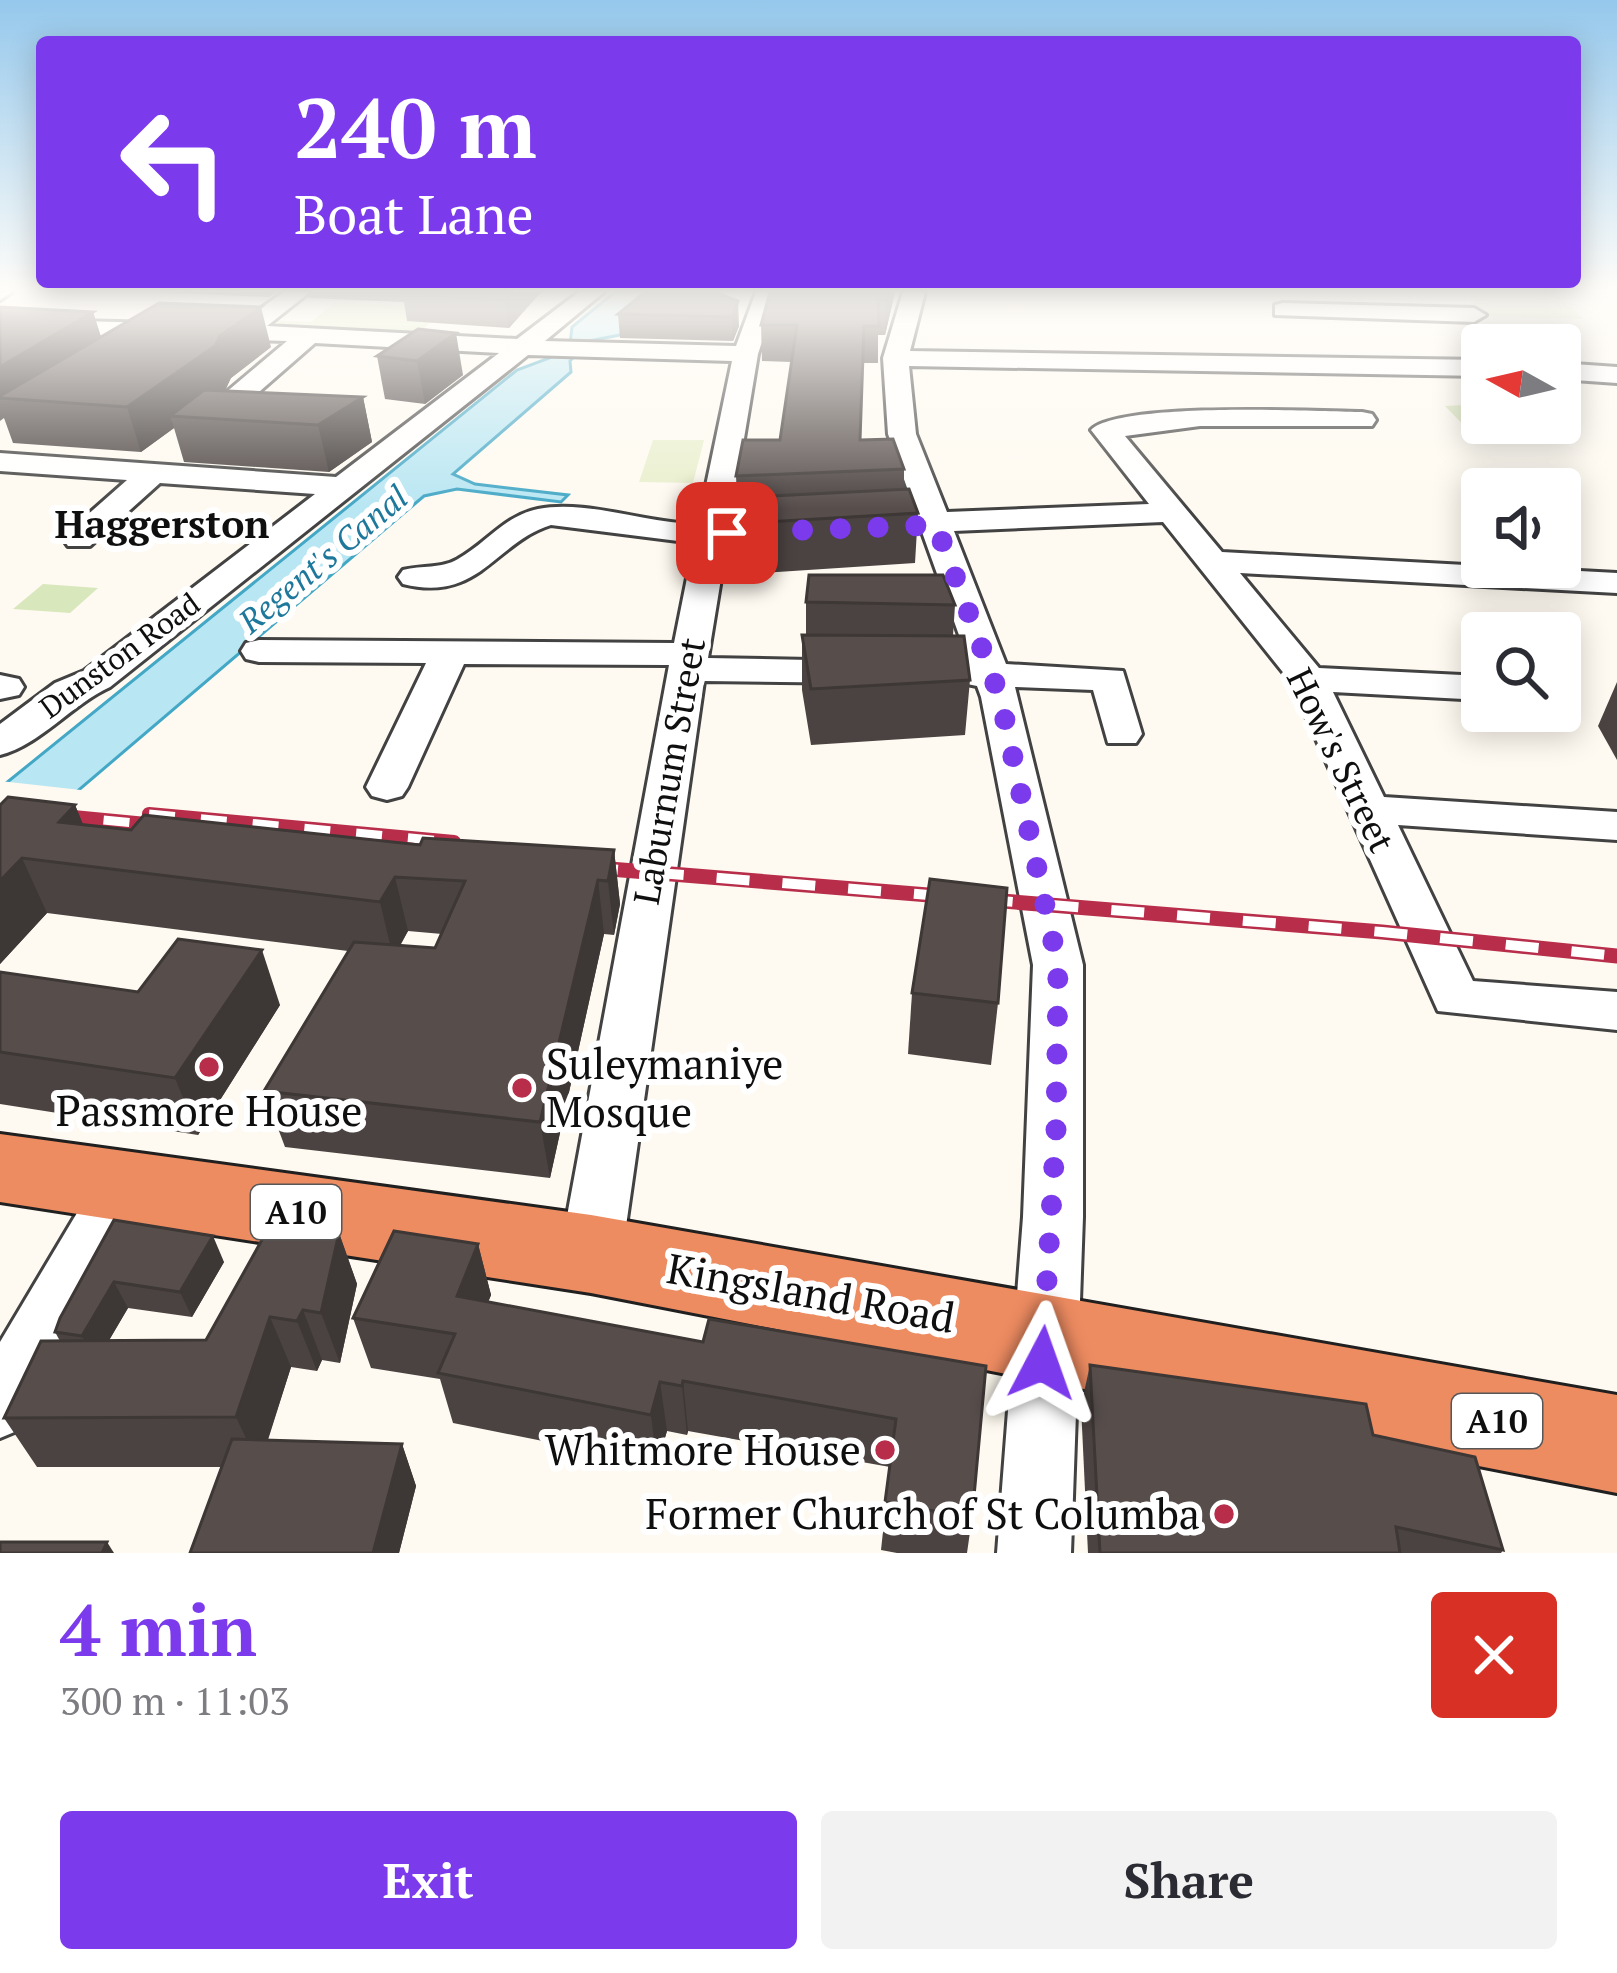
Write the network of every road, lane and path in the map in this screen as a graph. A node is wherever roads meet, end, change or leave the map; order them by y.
1 (272, 364) edge
2 (518, 364) edge
3 (744, 364) edge
4 (897, 364) edge
5 (1324, 364) edge
6 (1370, 364) edge
7 (1461, 367) edge
8 (1581, 372) edge
9 (1617, 375) edge
10 (0, 462) edge
11 (147, 472) junction
12 (343, 487) junction
13 (1174, 512) junction
14 (874, 524) edge
15 (936, 525) junction
16 (762, 530) edge
17 (712, 534) junction
18 (79, 539) dead end
19 (1216, 562) junction
20 (415, 577) dead end
21 (1617, 583) edge
22 (259, 651) dead end
23 (449, 652) junction
24 (688, 662) junction
25 (892, 673) edge
26 (966, 674) junction
27 (1308, 679) junction
28 (1461, 687) edge
29 (10, 688) edge
30 (69, 691) junction
31 (1122, 734) dead end
32 (0, 743) edge
33 (387, 787) dead end
34 (1366, 809) junction
35 (1617, 826) edge
36 (1617, 1011) edge
37 (0, 1168) edge
38 (123, 1187) junction
39 (591, 1254) junction
40 (1045, 1335) junction
41 (0, 1406) edge
42 (1617, 1444) edge
43 (1034, 1553) edge

1 - 11 street
2 - 12 street, Dunston Road
3 - 17 street, Laburnum Street
4 - 15 street
5 - 13 street, How's Street
6 - 7 street
8 - 9 street
10 - 11 street
11 - 12 street
11 - 18 street
12 - 30 street, Dunston Road
13 - 15 street
13 - 19 street, How's Street
14 - 15 street
15 - 26 street
16 - 17 street
17 - 20 street
17 - 24 street, Laburnum Street
19 - 21 street
19 - 27 street, How's Street
22 - 23 street
23 - 24 street
23 - 33 street
24 - 25 street
24 - 39 street, Laburnum Street
26 - 31 street
26 - 40 street
27 - 28 street
27 - 34 street, How's Street
29 - 30 street
30 - 32 street, Dunston Road
34 - 35 street
34 - 36 street, How's Street
37 - 38 highway, Kingsland Road / A10
38 - 39 highway, Kingsland Road / A10
38 - 41 street
39 - 40 highway, Kingsland Road / A10
40 - 42 highway, Kingsland Road / A10
40 - 43 street

